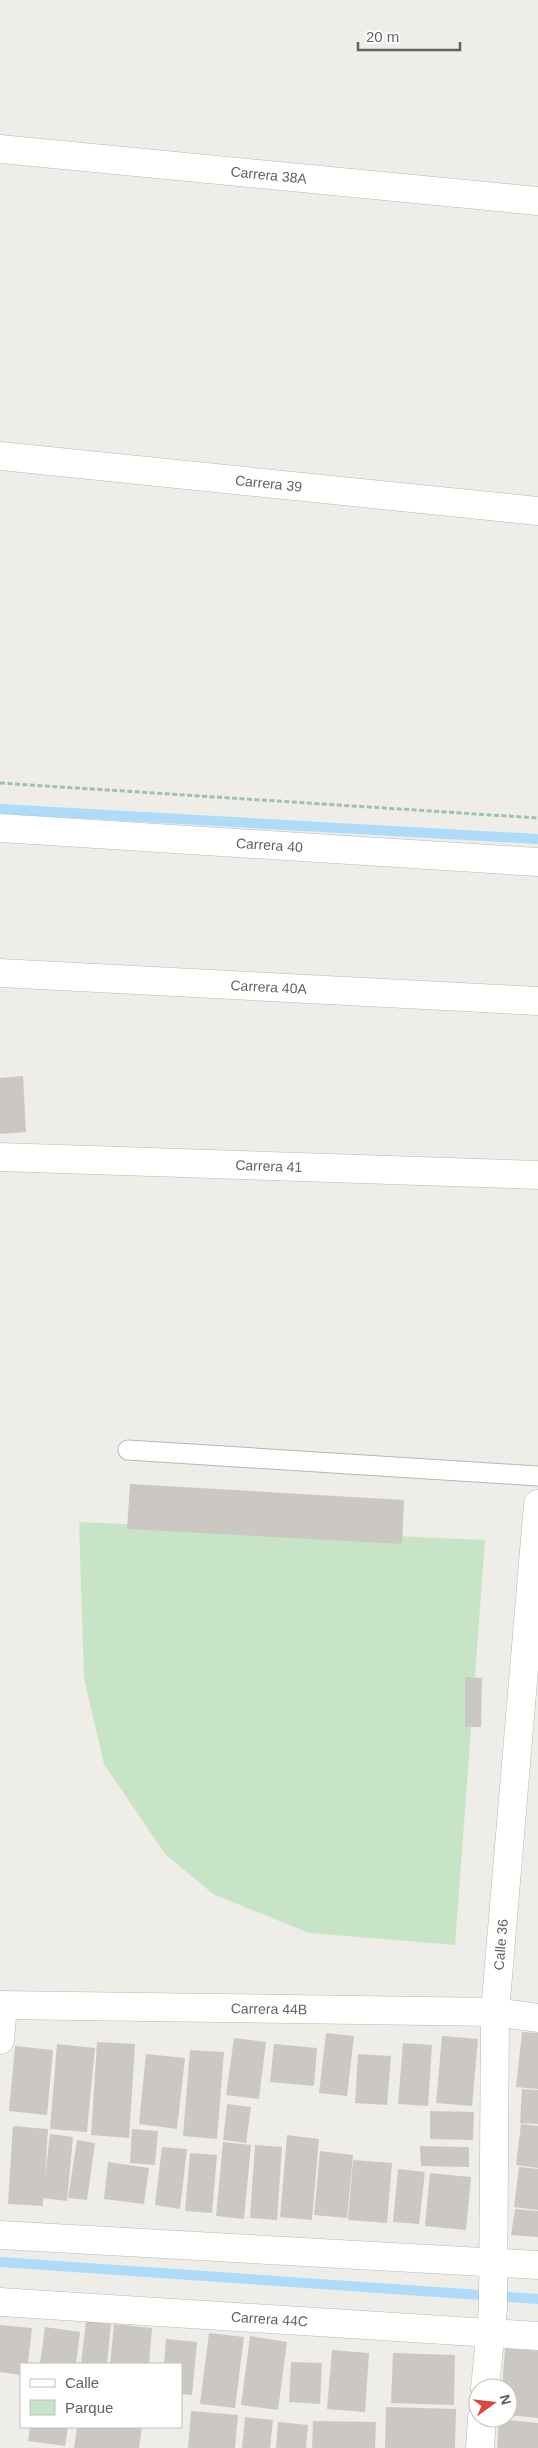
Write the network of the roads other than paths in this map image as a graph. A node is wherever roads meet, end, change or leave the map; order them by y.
1 (0, 149) edge
2 (538, 201) edge
3 (0, 456) edge
4 (538, 511) edge
5 (0, 828) edge
6 (538, 862) edge
7 (0, 973) edge
8 (538, 1001) edge
9 (0, 1157) edge
10 (538, 1175) edge
11 (128, 1450) dead end
12 (538, 1476) edge
13 (538, 1504) edge
14 (1, 2005) edge
15 (495, 2012) junction
16 (538, 2018) edge
17 (0, 2040) edge
18 (0, 2235) edge
19 (538, 2265) edge
20 (493, 2271) junction
21 (0, 2302) edge
22 (491, 2321) junction
23 (538, 2336) edge
24 (486, 2378) edge
25 (481, 2428) edge
26 (480, 2448) edge

1 - 2 street, Carrera 38A
3 - 4 street, Carrera 39
5 - 6 street, Carrera 40
7 - 8 street, Carrera 40A
9 - 10 street, Carrera 41
11 - 12 lane
13 - 15 street, Calle 36
14 - 15 street, Carrera 44B
14 - 17 street
15 - 16 street, Carrera 44B
15 - 20 street, Calle 36
18 - 20 street
19 - 20 street
20 - 22 street, Calle 36
21 - 22 street, Carrera 44C
22 - 23 street, Carrera 44C
22 - 24 street, Calle 36
25 - 26 street

